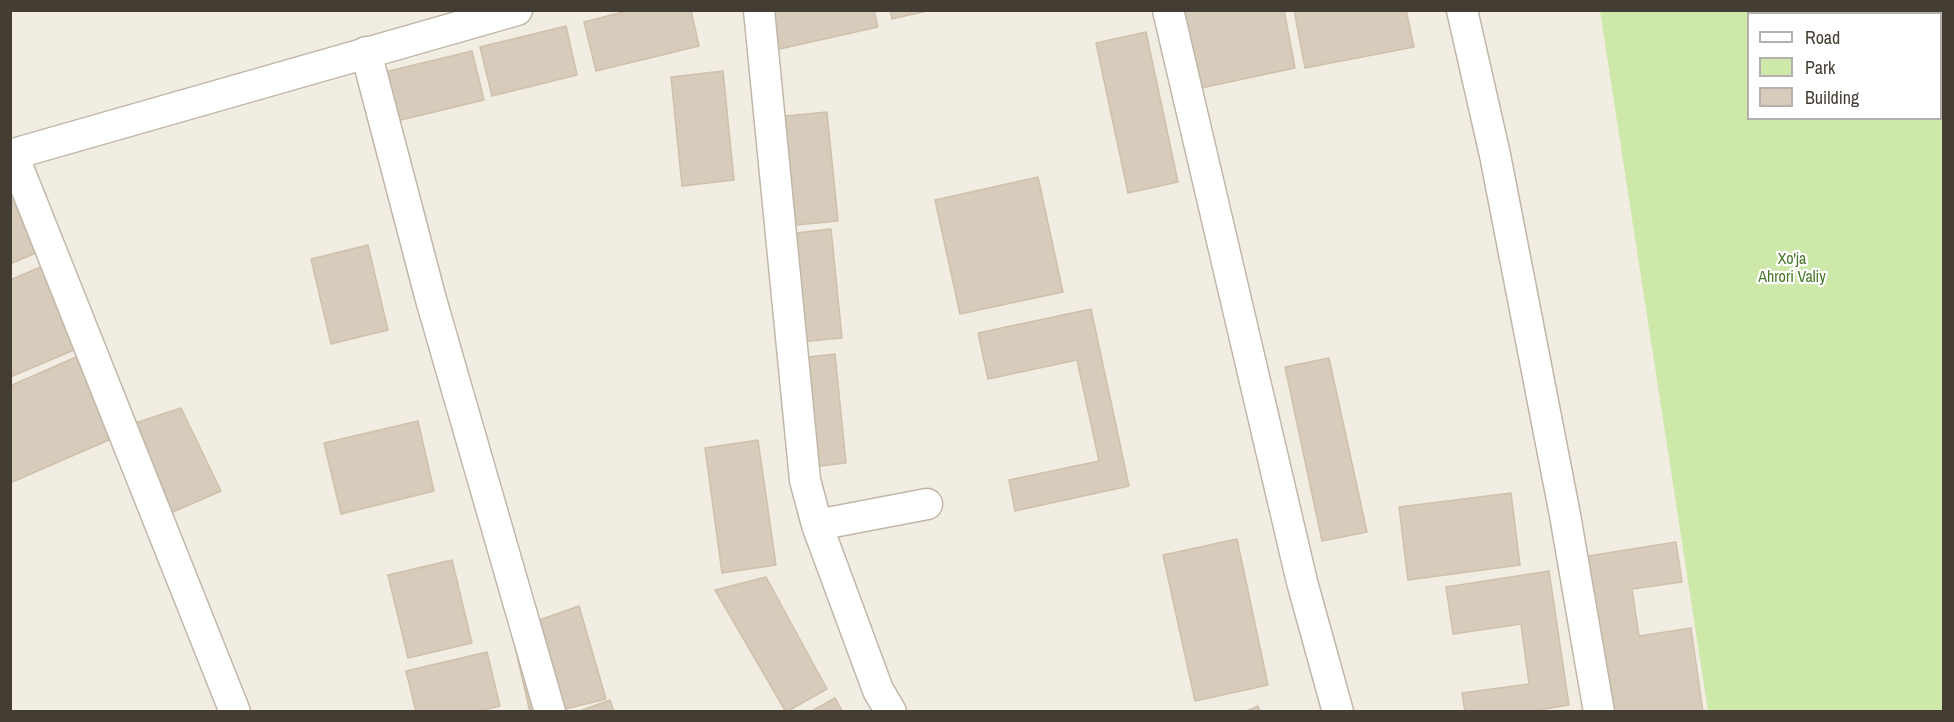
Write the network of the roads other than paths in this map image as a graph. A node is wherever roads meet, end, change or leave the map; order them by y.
1 (517, 10) edge
2 (759, 10) edge
3 (1168, 10) edge
4 (1462, 10) edge
5 (366, 52) junction
6 (12, 155) edge
7 (927, 504) dead end
8 (817, 525) junction
9 (235, 711) edge
10 (550, 711) edge
11 (891, 711) edge
12 (1338, 711) edge
13 (1599, 711) edge

1 - 5 street
2 - 8 street
3 - 12 street
4 - 13 street
5 - 6 street
5 - 10 street
6 - 9 street
7 - 8 street
8 - 11 street

